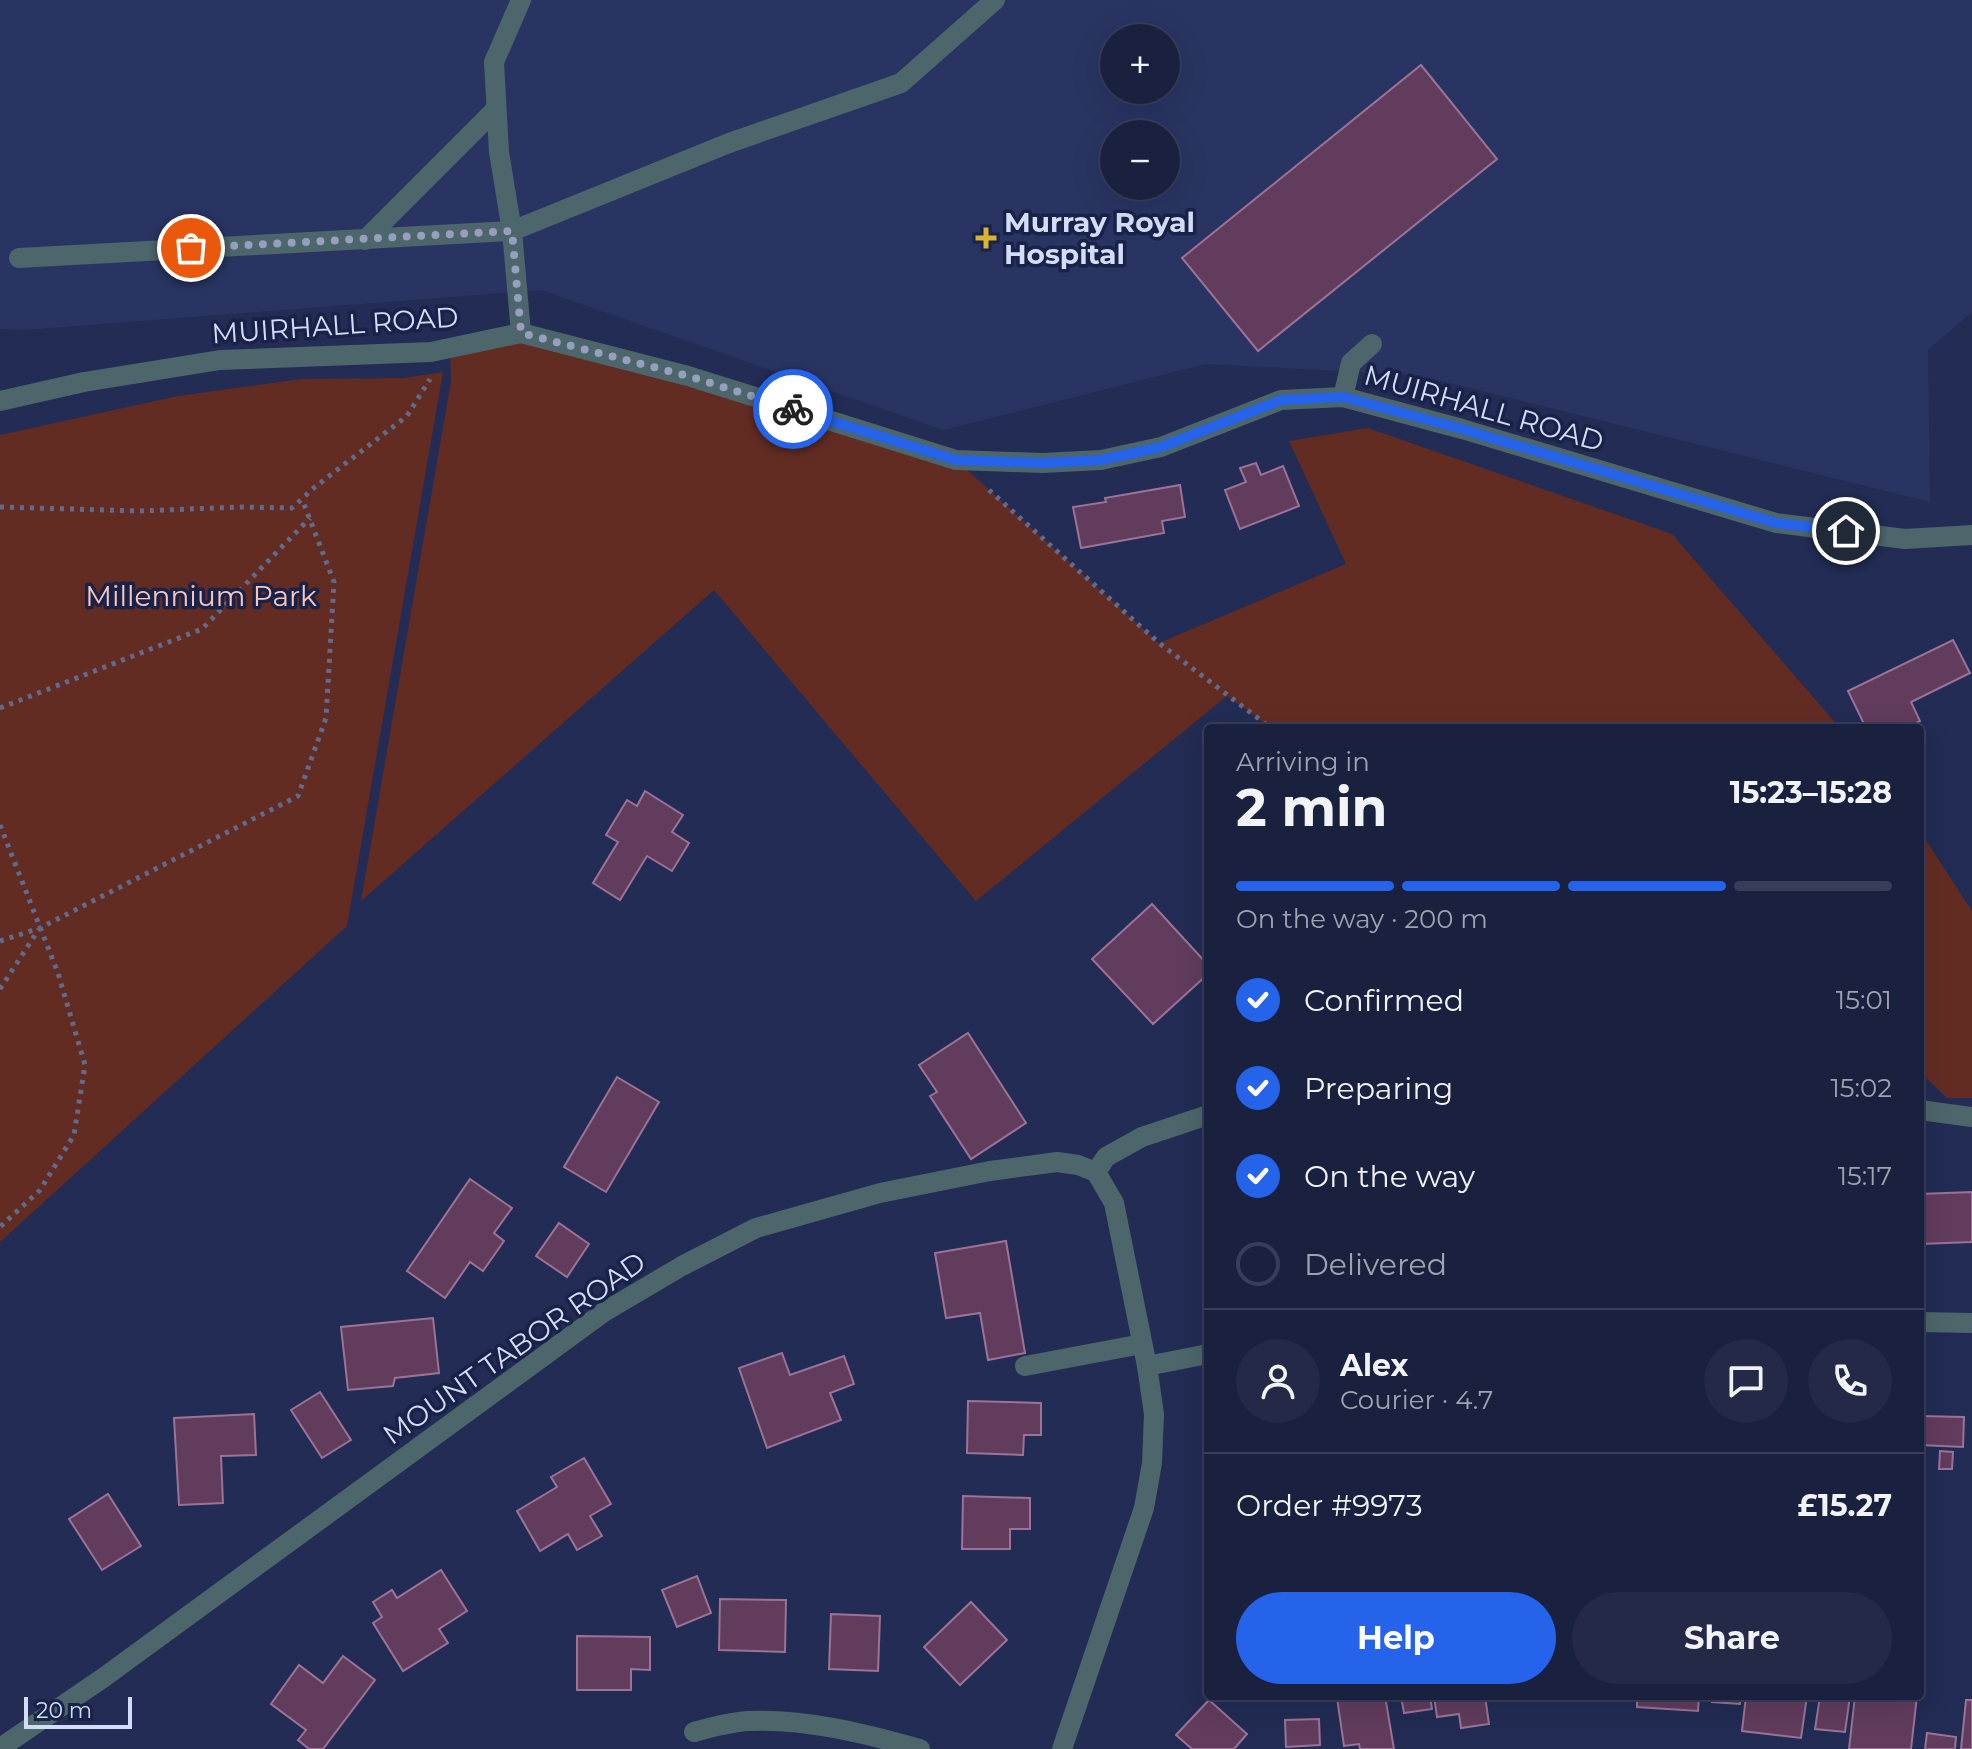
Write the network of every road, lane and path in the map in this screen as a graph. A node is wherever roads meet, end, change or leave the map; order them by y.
1 (521, 0) edge
2 (995, 0) edge
3 (496, 109) junction
4 (512, 231) junction
5 (365, 240) junction
6 (19, 258) dead end
7 (521, 333) junction
8 (1372, 344) dead end
9 (431, 352) junction
10 (1343, 397) junction
11 (0, 401) edge
12 (956, 460) junction
13 (302, 499) junction
14 (0, 507) edge
15 (310, 518) junction
16 (1972, 535) edge
17 (0, 708) edge
18 (1266, 724) edge
19 (0, 825) edge
20 (40, 928) junction
21 (0, 941) edge
22 (0, 989) edge
23 (1924, 1111) edge
24 (1204, 1116) edge
25 (1972, 1117) edge
26 (1096, 1172) junction
27 (0, 1227) edge
28 (1924, 1322) edge
29 (1972, 1323) edge
30 (1142, 1344) junction
31 (1204, 1355) edge
32 (1025, 1366) dead end
33 (1147, 1366) junction
34 (694, 1732) dead end
35 (0, 1748) edge
36 (920, 1749) edge
37 (1062, 1749) edge

1 - 3 street
2 - 4 street
3 - 4 street
3 - 5 street
4 - 5 street
4 - 7 street
5 - 6 street
7 - 9 street, MUIRHALL ROAD
7 - 12 street, MUIRHALL ROAD
8 - 10 street
9 - 11 street, MUIRHALL ROAD
9 - 13 path
10 - 12 street, MUIRHALL ROAD
10 - 16 street, MUIRHALL ROAD
12 - 18 path
13 - 14 path
13 - 15 path
15 - 17 path
15 - 20 path
19 - 20 path
20 - 21 path
20 - 22 path
20 - 27 path
23 - 25 street
24 - 26 street
26 - 30 street
26 - 35 street, MOUNT TABOR ROAD
28 - 29 street
30 - 32 street
30 - 33 street
31 - 33 street
33 - 37 street
34 - 36 street

